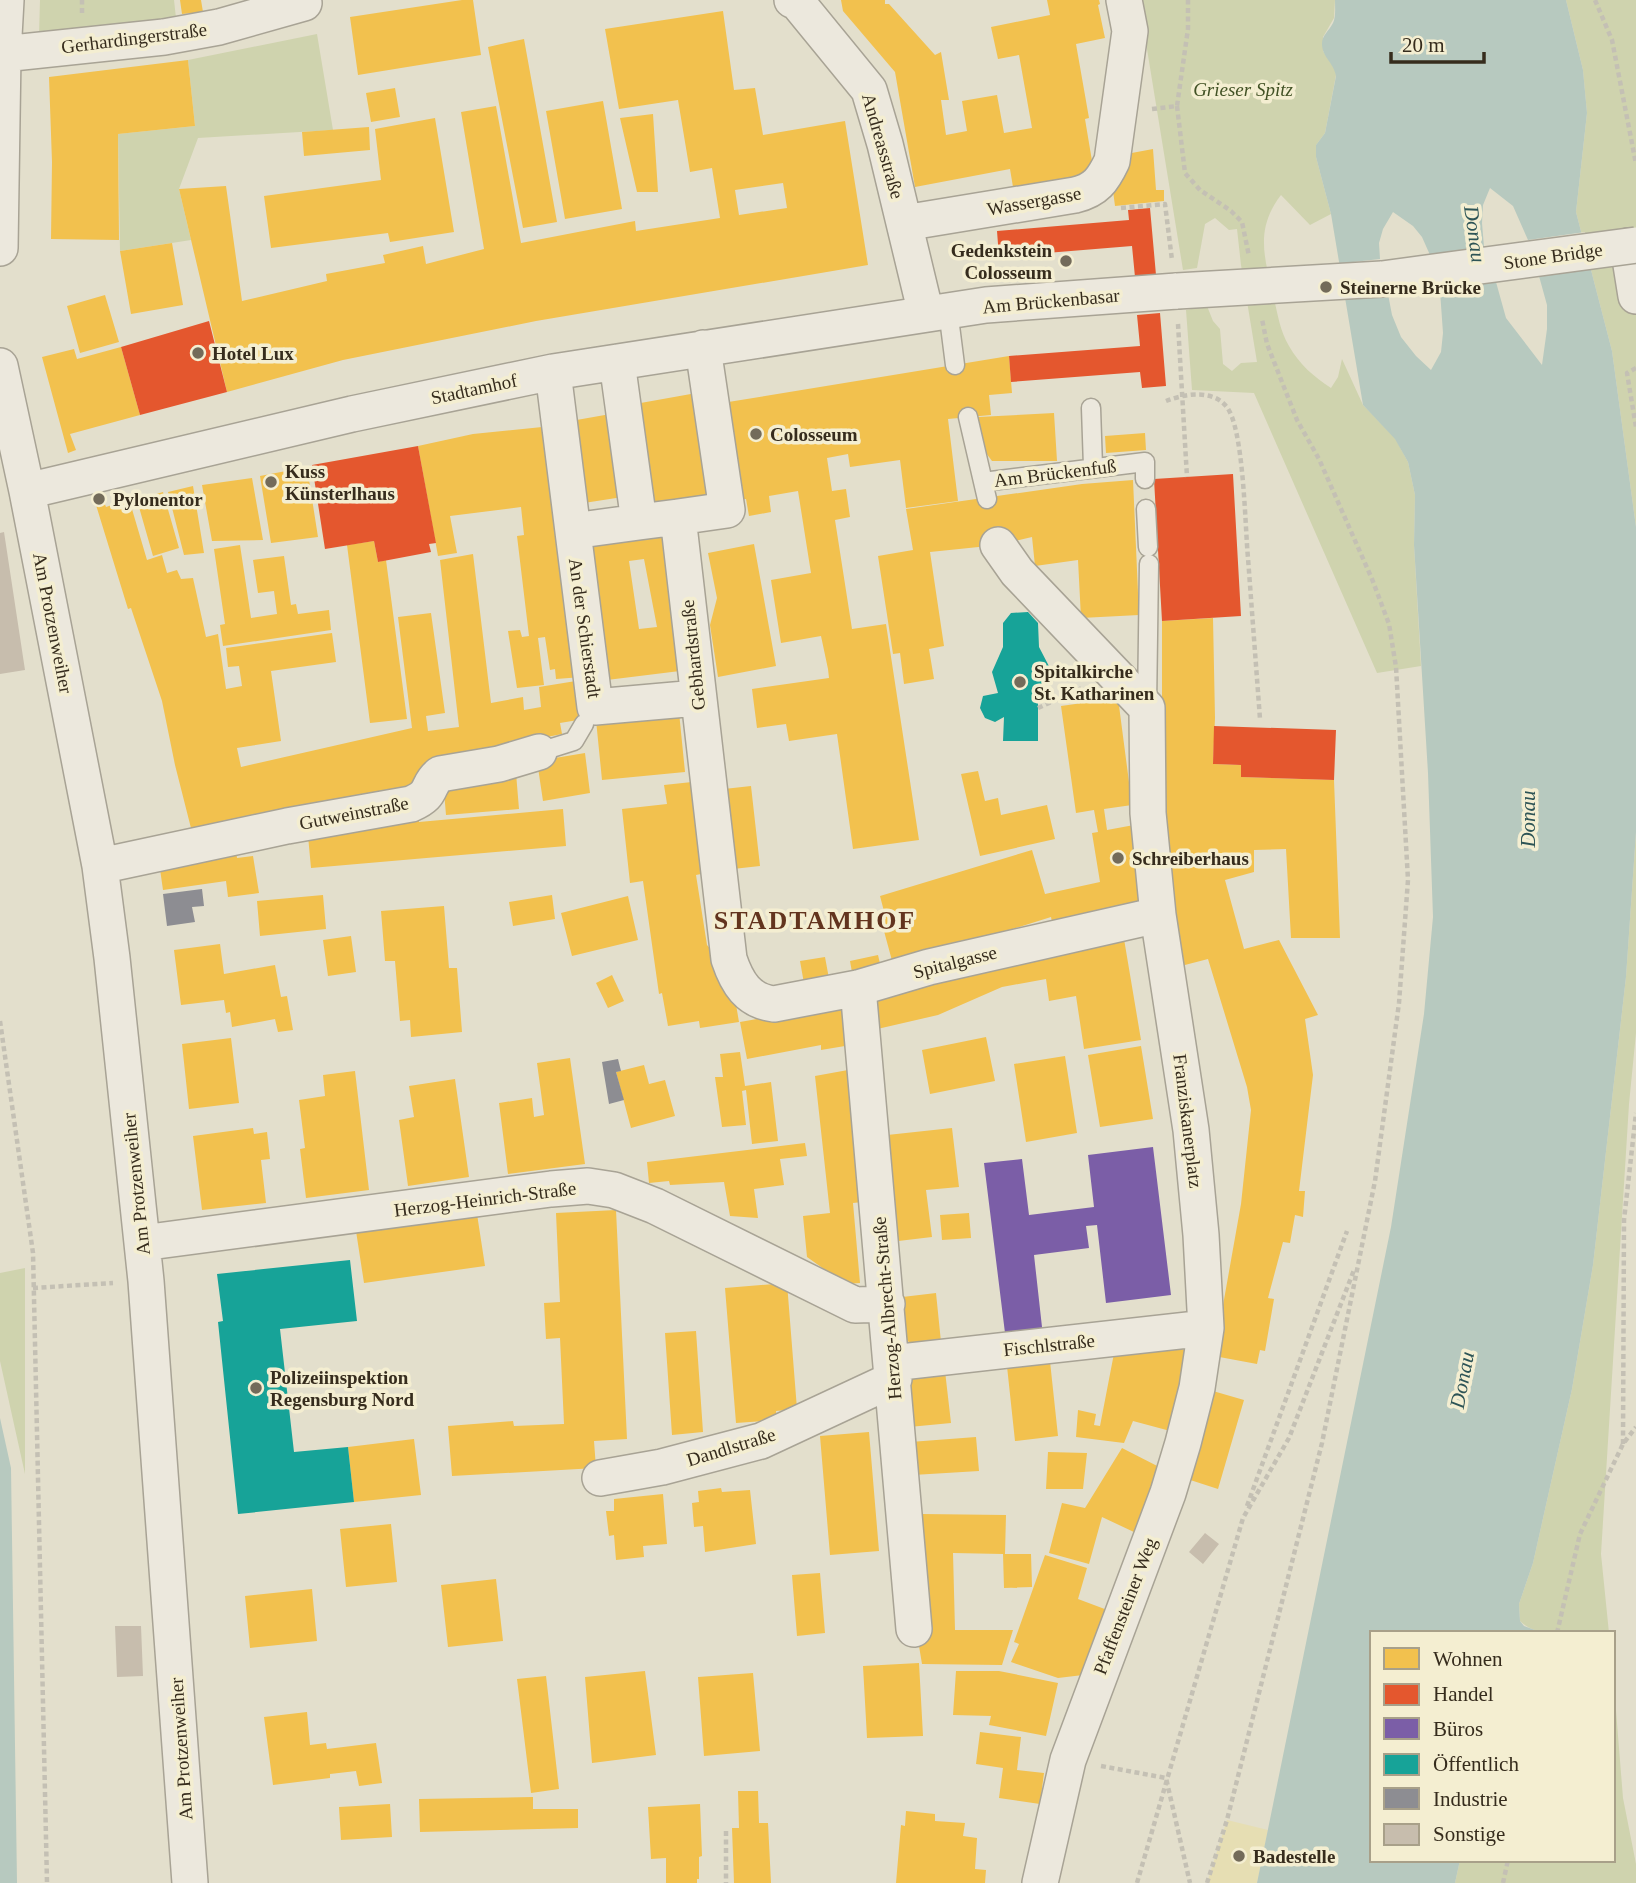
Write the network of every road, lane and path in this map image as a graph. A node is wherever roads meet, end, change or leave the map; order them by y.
1 (6, 0) edge
2 (1124, 0) edge
3 (1188, 0) edge
4 (1595, 0) edge
5 (795, 1) edge
6 (304, 3) dead end
7 (3, 54) junction
8 (1177, 106) junction
9 (1117, 113) junction
10 (1636, 164) edge
11 (1114, 209) dead end
12 (904, 223) junction
13 (1632, 245) edge
14 (0, 248) edge
15 (1250, 260) dead end
16 (1177, 291) junction
17 (1636, 296) edge
18 (937, 312) junction
19 (1261, 316) dead end
20 (703, 348) junction
21 (617, 362) junction
22 (955, 365) dead end
23 (0, 366) edge
24 (1636, 368) edge
25 (553, 372) junction
26 (1182, 395) junction
27 (1166, 401) dead end
28 (1091, 408) dead end
29 (968, 418) dead end
30 (1636, 427) edge
31 (1093, 467) junction
32 (1145, 471) dead end
33 (1187, 477) dead end
34 (27, 491) junction
35 (1146, 509) dead end
36 (678, 517) junction
37 (639, 522) junction
38 (573, 531) junction
39 (1007, 559) dead end
40 (1114, 673) junction
41 (697, 698) junction
42 (1038, 708) dead end
43 (1147, 708) junction
44 (590, 714) junction
45 (1260, 719) dead end
46 (539, 752) joint
47 (100, 866) junction
48 (1158, 915) junction
49 (858, 988) junction
50 (752, 997) joint
51 (0, 1021) edge
52 (1636, 1113) edge
53 (1347, 1230) dead end
54 (142, 1242) junction
55 (1359, 1256) junction
56 (146, 1281) junction
57 (33, 1288) junction
58 (887, 1304) junction
59 (1206, 1328) junction
60 (893, 1371) junction
61 (1636, 1427) edge
62 (1623, 1444) junction
63 (600, 1478) dead end
64 (1243, 1518) junction
65 (914, 1629) dead end
66 (1557, 1631) edge
67 (1068, 1760) junction
68 (1166, 1778) junction
69 (726, 1831) dead end
70 (1508, 1862) edge
71 (47, 1883) edge
72 (190, 1883) edge
73 (726, 1883) edge
74 (1040, 1883) edge
75 (1137, 1883) edge
76 (1190, 1883) edge
77 (1207, 1883) edge
78 (1503, 1883) edge

1 - 7 street
2 - 9 street, Wassergasse
3 - 8 path
4 - 10 path
5 - 12 street, Andreasstraße
6 - 7 street, Gerhardingerstraße
7 - 14 street
8 - 9 path
8 - 15 path
9 - 12 street, Wassergasse
11 - 16 path
12 - 18 street, Andreasstraße
13 - 16 street, Stone Bridge, bridge
13 - 17 street
16 - 18 street, Am Brückenbasar
16 - 26 path
18 - 20 street, Stadtamhof
18 - 22 lane
19 - 55 path
20 - 21 street, Stadtamhof
20 - 36 street
21 - 25 street, Stadtamhof
21 - 37 street
23 - 34 street, Am Protzenweiher
24 - 30 path
25 - 34 street, Stadtamhof
25 - 38 street, An der Schierstadt
26 - 27 path
26 - 33 path
26 - 45 path
28 - 31 lane
29 - 31 lane, Am Brückenfuß
31 - 32 lane, Am Brückenfuß
34 - 47 street, Am Protzenweiher
35 - 43 lane
36 - 37 street, An der Schierstadt
36 - 41 street, Gebhardstraße
37 - 38 street, An der Schierstadt
38 - 44 street, An der Schierstadt
39 - 40 street
40 - 42 path
40 - 43 street
41 - 44 street, An der Schierstadt
41 - 50 street, Gebhardstraße
43 - 48 street, Franziskanerplatz
44 - 46 lane, Gutweinstraße
46 - 47 street, Gutweinstraße
47 - 54 street, Am Protzenweiher
48 - 49 street, Spitalgasse
48 - 59 street, Franziskanerplatz
49 - 50 street, Spitalgasse
49 - 58 street, Herzog-Albrecht-Straße
51 - 57 path
52 - 62 path
53 - 64 path
54 - 56 street, Am Protzenweiher
54 - 58 street, Herzog-Heinrich-Straße
55 - 64 path
55 - 77 path
56 - 57 path
56 - 72 street, Am Protzenweiher
57 - 71 path
58 - 60 street, Herzog-Albrecht-Straße
59 - 60 street, Fischlstraße
59 - 67 street, Pfaffensteiner Weg
60 - 63 street, Dandlstraße
60 - 65 street, Herzog-Albrecht-Straße
61 - 62 path
62 - 66 path
64 - 68 path
67 - 68 path
67 - 74 street, Pfaffensteiner Weg
68 - 75 path
68 - 76 path
69 - 73 path
70 - 78 path

